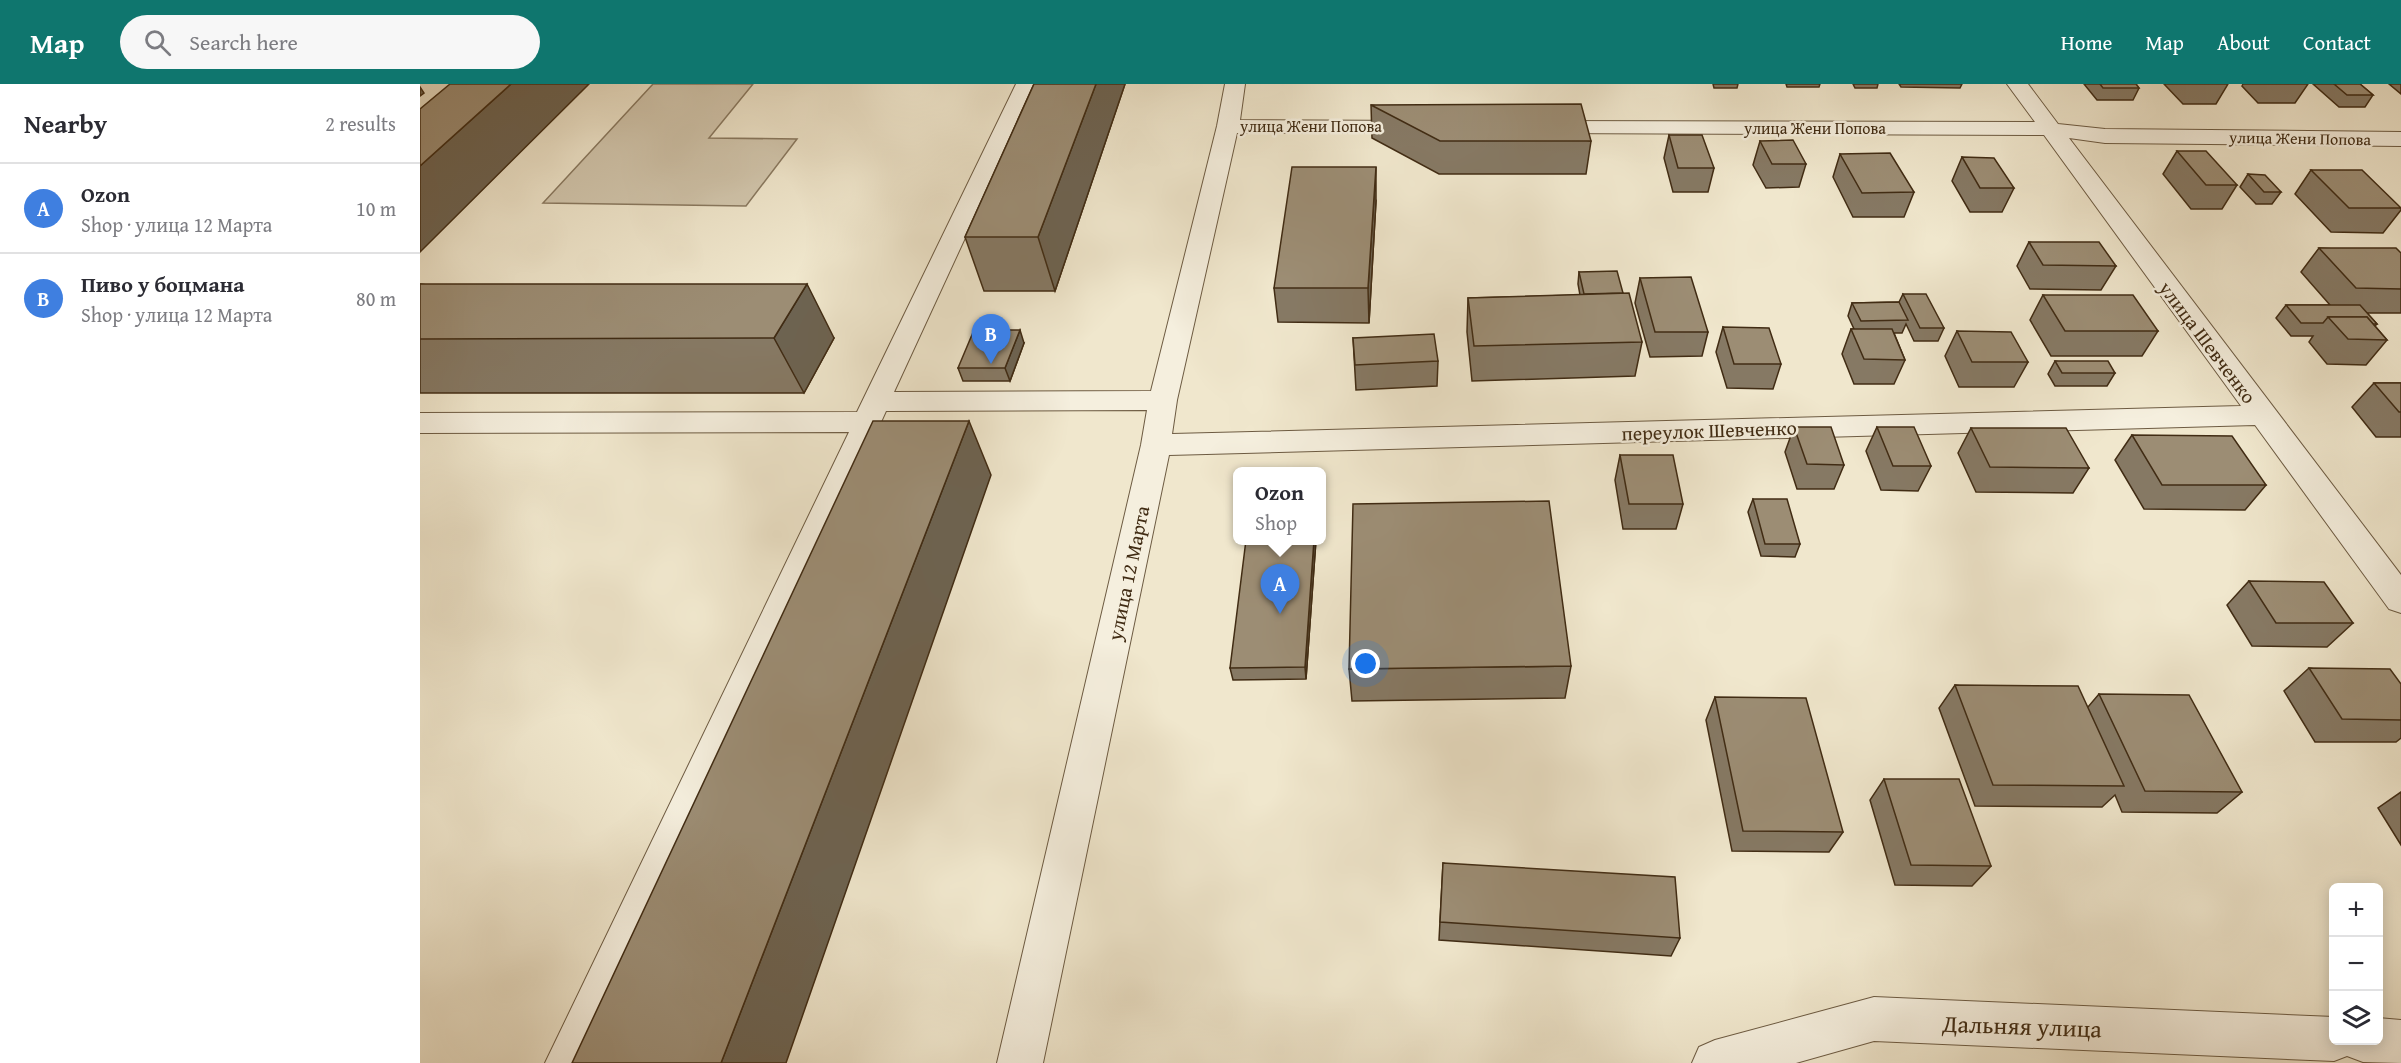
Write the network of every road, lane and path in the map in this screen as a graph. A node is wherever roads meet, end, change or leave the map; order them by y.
1 (1026, 84) edge
2 (1235, 84) edge
3 (2017, 84) edge
4 (1228, 126) junction
5 (1442, 127) edge
6 (1526, 127) edge
7 (2049, 129) junction
8 (2401, 139) edge
9 (1163, 400) junction
10 (871, 412) junction
11 (2263, 415) junction
12 (420, 423) edge
13 (1156, 445) junction
14 (2401, 600) edge
15 (2329, 1039) edge
16 (2383, 1042) edge
17 (2401, 1042) edge
18 (568, 1063) edge
19 (1020, 1063) edge
20 (1715, 1063) edge

1 - 10 street
2 - 4 street, улица 12 Марта
3 - 7 street, улица Шевченко
4 - 5 street, улица Жени Попова
4 - 9 street, улица 12 Марта
6 - 7 street, улица Жени Попова
7 - 8 street, улица Жени Попова
7 - 11 street, улица Шевченко
9 - 10 street
9 - 13 street, улица 12 Марта
10 - 12 street
10 - 18 street
11 - 13 street, переулок Шевченко
11 - 14 street, улица Шевченко
13 - 19 street, улица 12 Марта
15 - 20 street, Дальняя улица
16 - 17 street

